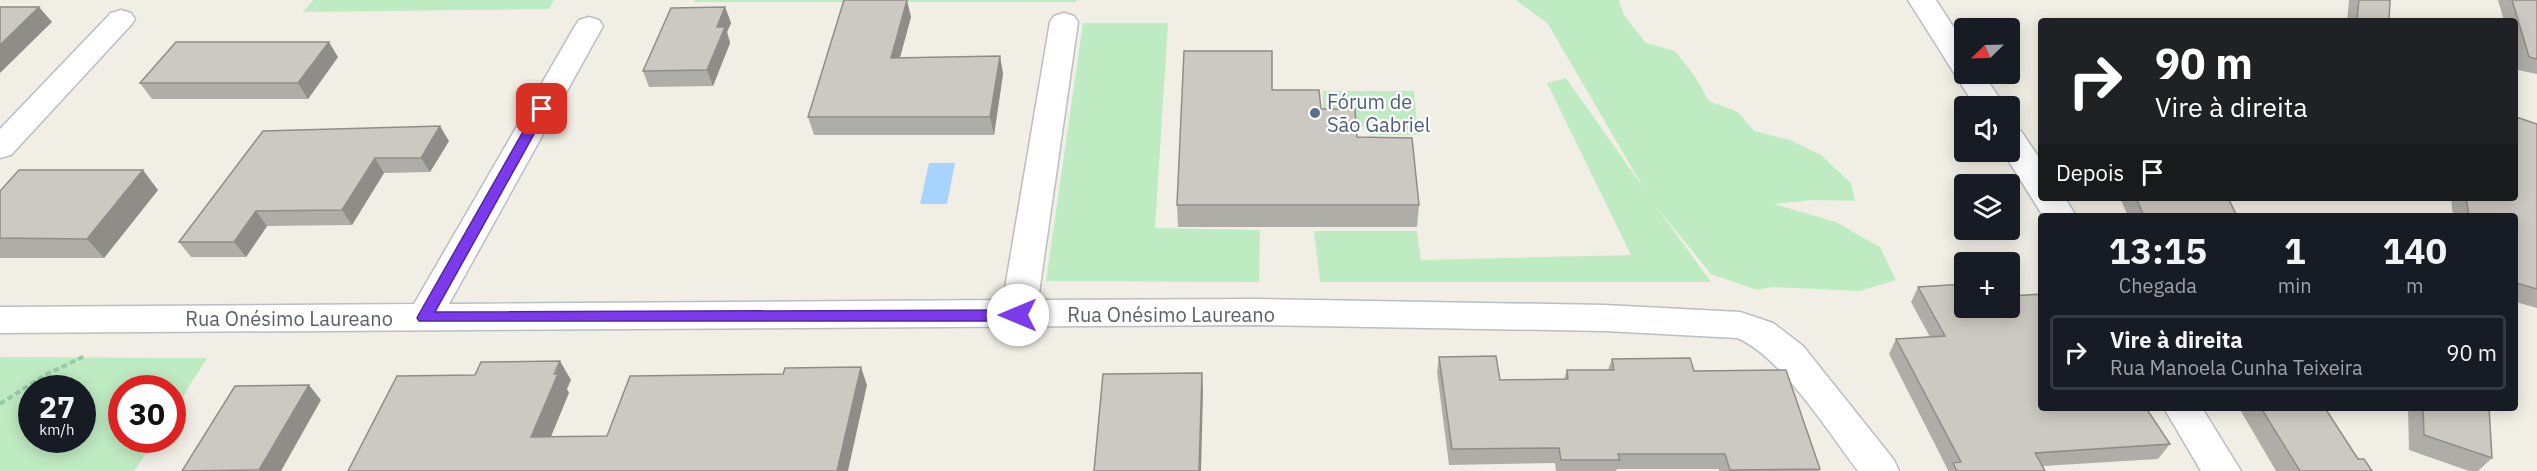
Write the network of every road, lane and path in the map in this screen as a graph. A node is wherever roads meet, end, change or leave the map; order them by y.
1 (1922, 0) edge
2 (121, 19) dead end
3 (1064, 22) dead end
4 (589, 26) dead end
5 (1954, 50) edge
6 (0, 148) edge
7 (2020, 154) edge
8 (2038, 182) edge
9 (1018, 315) junction
10 (424, 318) junction
11 (0, 320) edge
12 (92, 353) dead end
13 (0, 404) edge
14 (2184, 411) edge
15 (1880, 471) edge
16 (2222, 471) edge

1 - 5 street
2 - 6 street
3 - 9 street
4 - 10 street
7 - 8 street
9 - 10 street, Rua Onésimo Laureano
9 - 15 street, Rua Onésimo Laureano
10 - 11 street, Rua Onésimo Laureano
12 - 13 path
14 - 16 street

